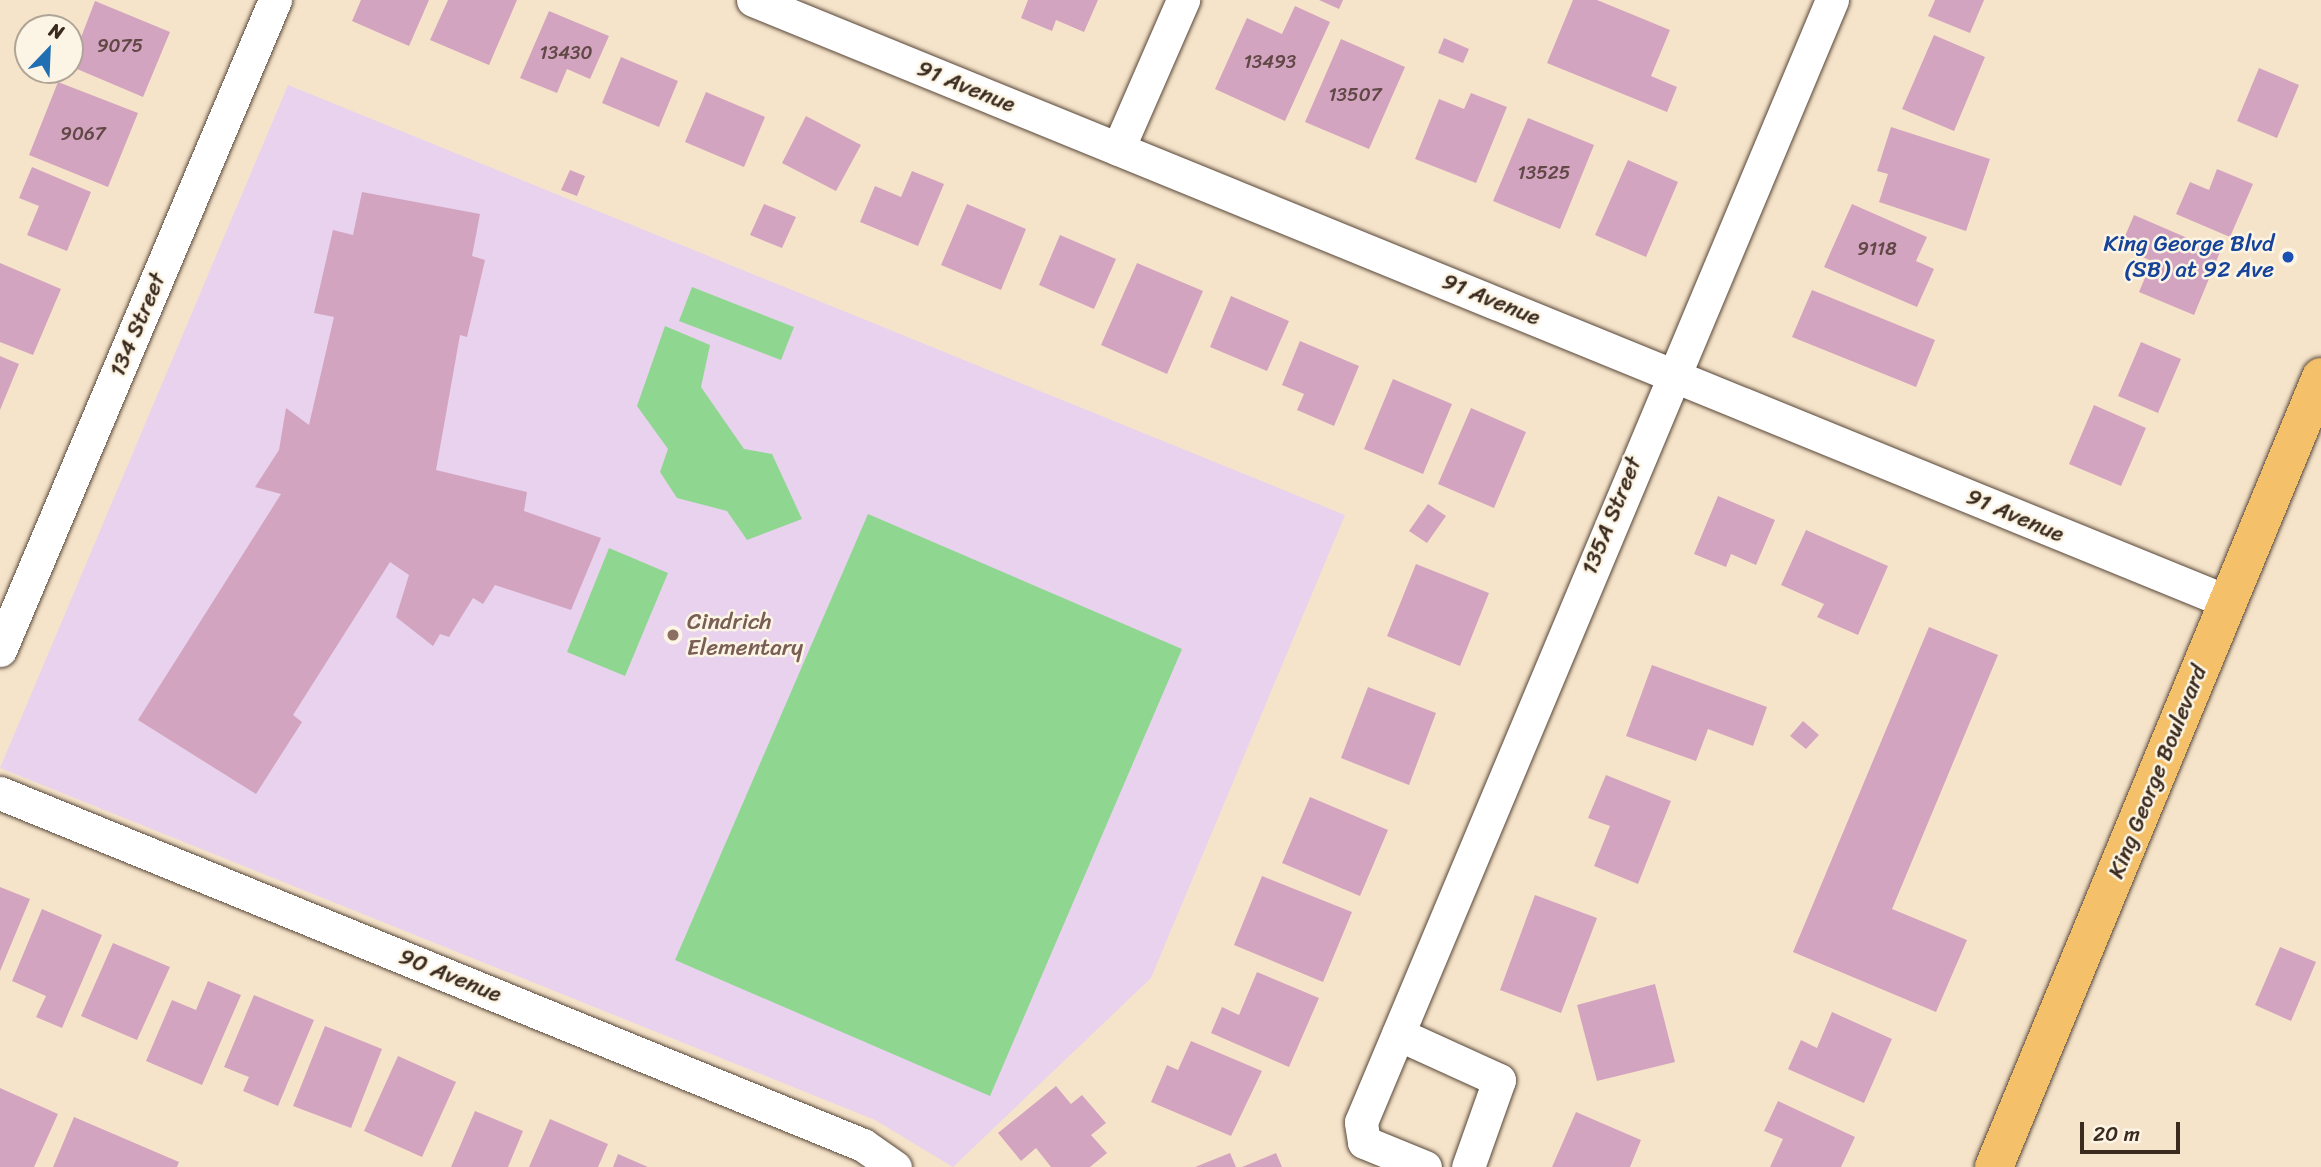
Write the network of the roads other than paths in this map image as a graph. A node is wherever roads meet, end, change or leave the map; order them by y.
1 (275, 0) edge
2 (753, 0) edge
3 (1183, 0) edge
4 (1832, 0) edge
5 (1118, 149) junction
6 (1671, 372) junction
7 (2321, 377) edge
8 (2228, 602) junction
9 (0, 650) edge
10 (0, 793) edge
11 (1398, 1034) junction
12 (895, 1167) edge
13 (1425, 1167) edge
14 (1468, 1167) edge
15 (1994, 1167) edge

1 - 9 street, 134 Street
2 - 5 street, 91 Avenue
3 - 5 street
4 - 6 street, 135A Street
5 - 6 street, 91 Avenue
6 - 8 street, 91 Avenue
6 - 11 street, 135A Street
7 - 8 main road, King George Boulevard
8 - 15 main road, King George Boulevard
10 - 12 street, 90 Avenue
11 - 13 street, 135A Street
11 - 14 street

